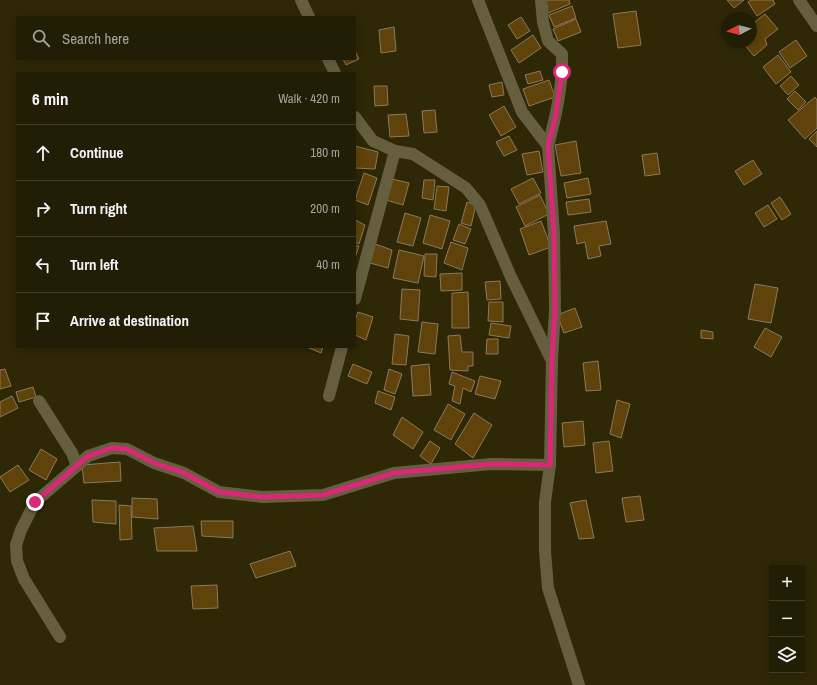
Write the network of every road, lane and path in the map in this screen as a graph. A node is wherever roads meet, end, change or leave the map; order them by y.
1 (301, 0) edge
2 (478, 0) edge
3 (541, 0) edge
4 (799, 0) edge
5 (309, 16) edge
6 (817, 26) edge
7 (328, 60) edge
8 (334, 72) edge
9 (356, 118) edge
10 (548, 146) junction
11 (395, 150) junction
12 (356, 295) edge
13 (342, 348) edge
14 (552, 360) junction
15 (329, 396) dead end
16 (39, 401) dead end
17 (550, 465) junction
18 (77, 466) junction
19 (60, 637) dead end
20 (579, 685) edge

1 - 5 street
2 - 10 street
3 - 10 street
4 - 6 street
7 - 8 street
9 - 11 street
10 - 14 street
11 - 12 street
11 - 14 street
13 - 15 street
14 - 17 street
16 - 18 street
17 - 18 street
17 - 20 street
18 - 19 street

